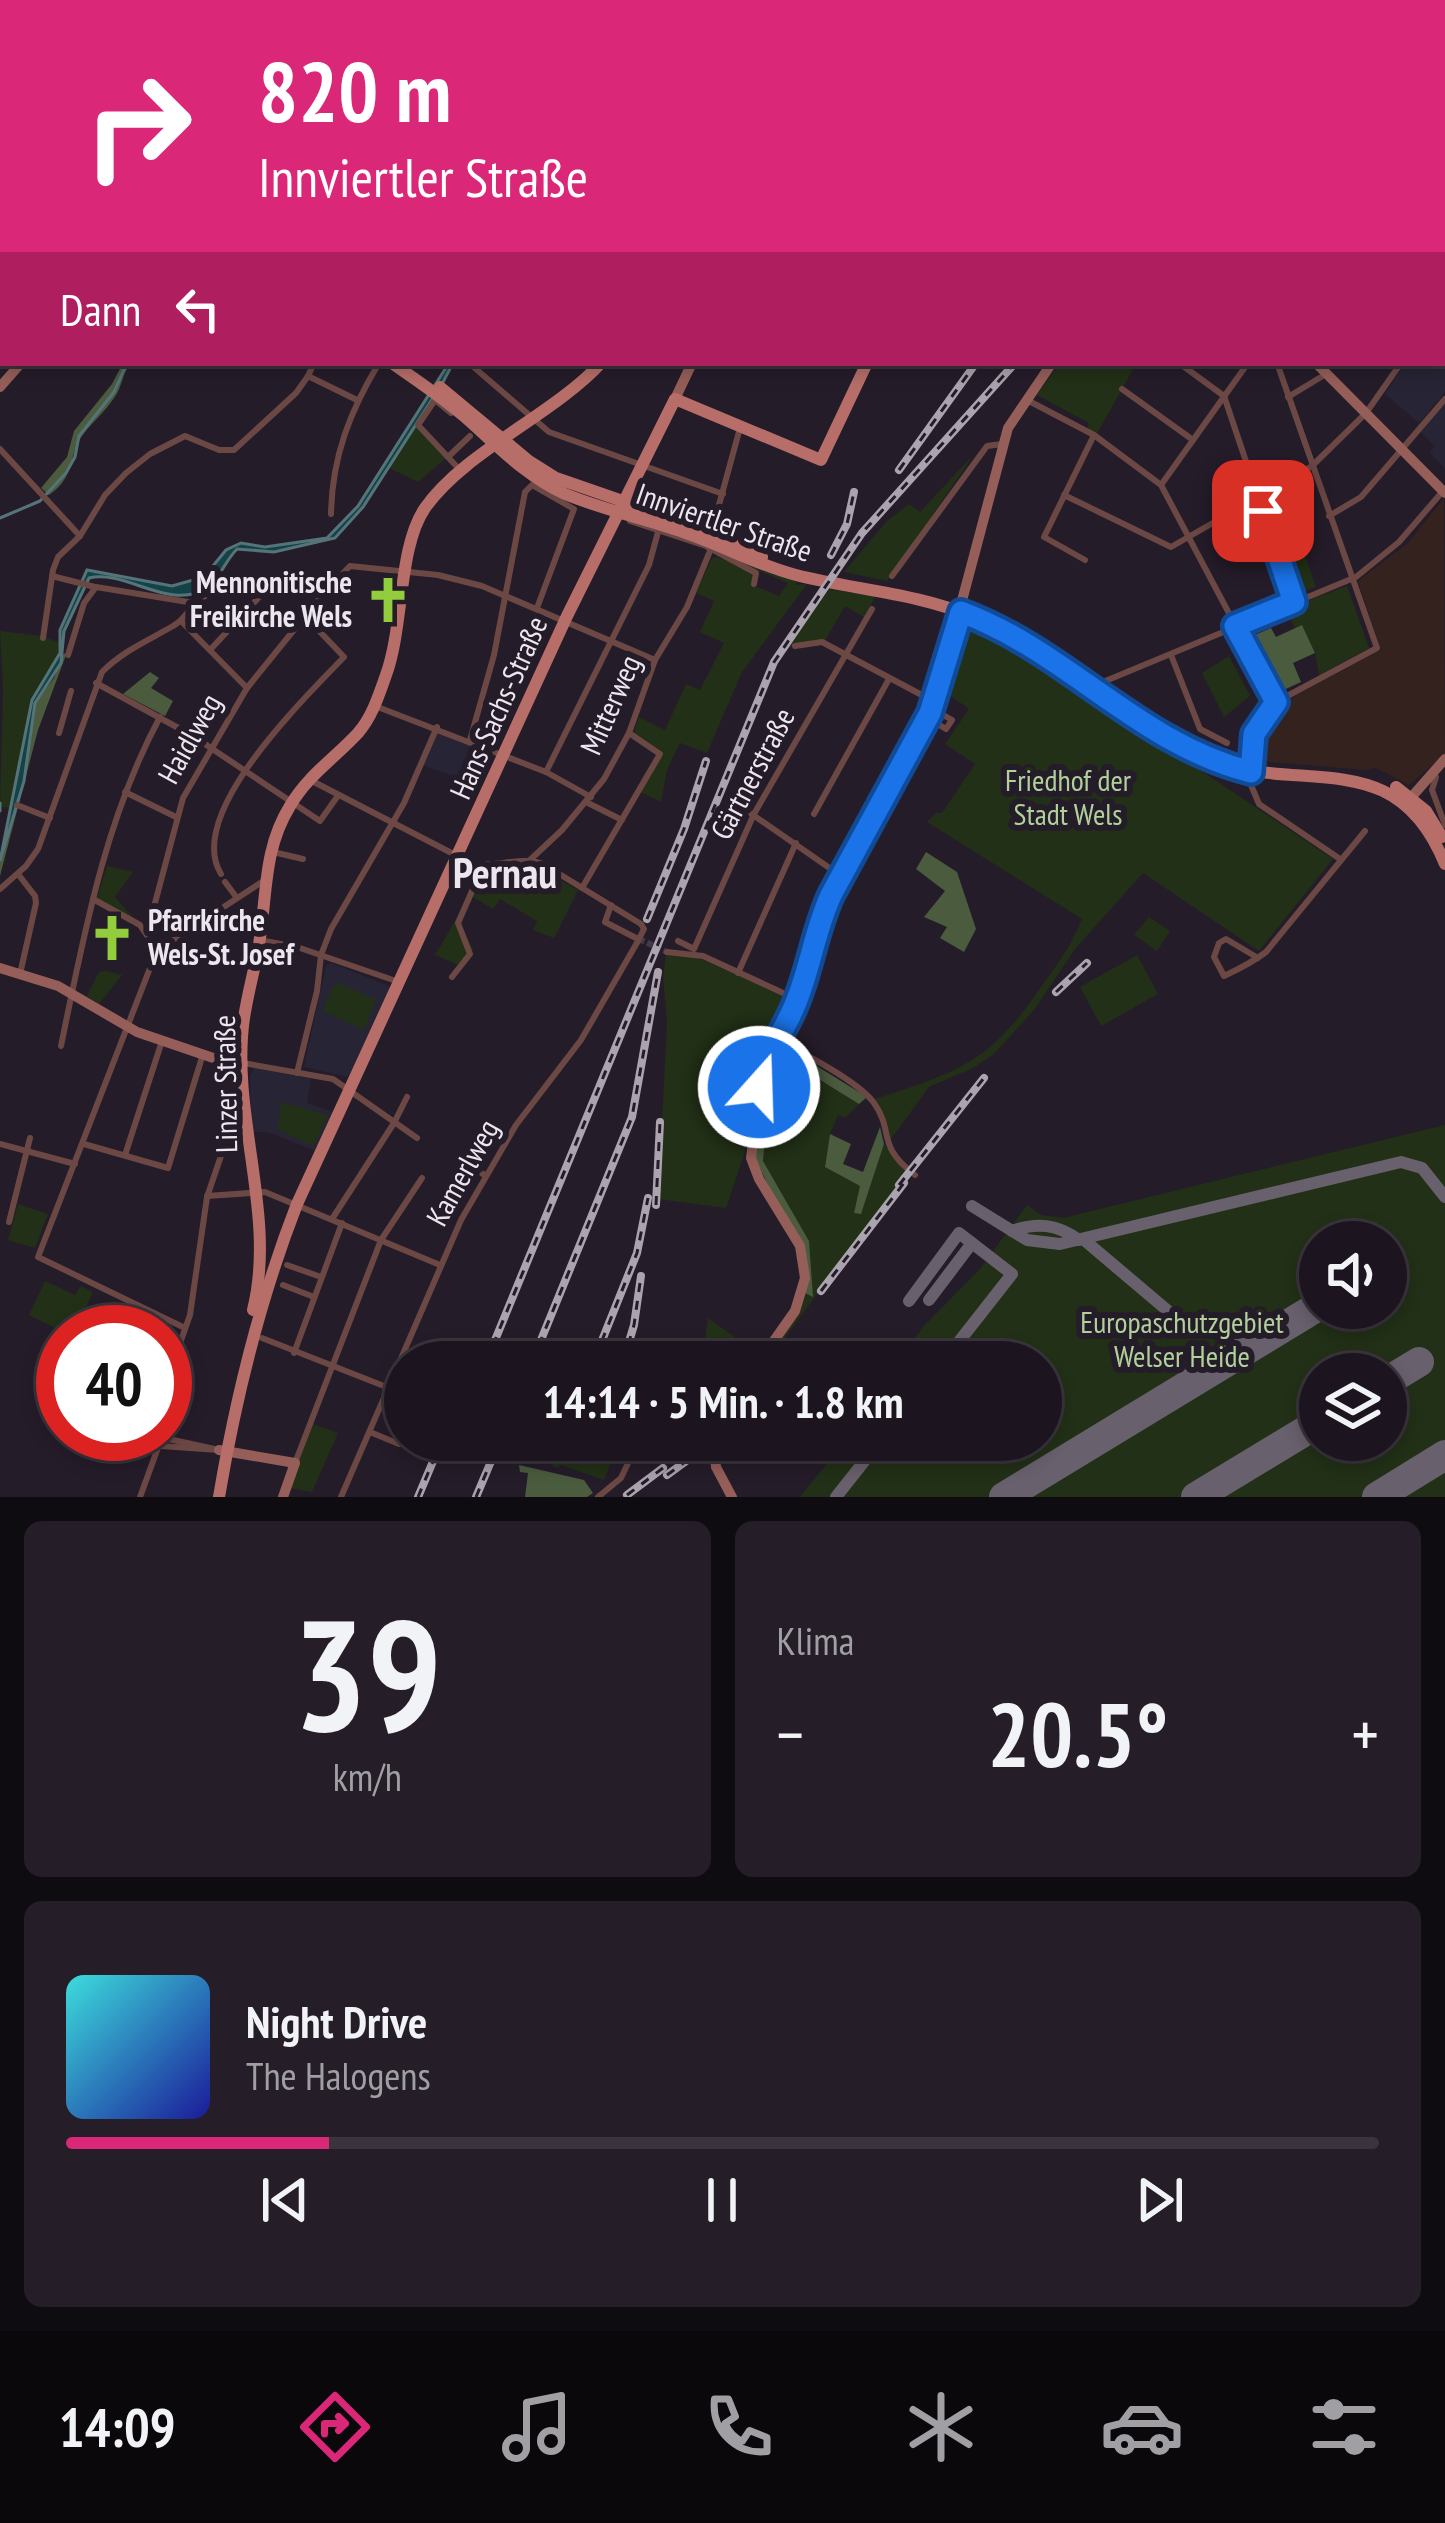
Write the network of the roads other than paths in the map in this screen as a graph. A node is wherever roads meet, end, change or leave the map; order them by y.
1 (313, 366) edge
2 (378, 366) edge
3 (397, 366) edge
4 (409, 366) edge
5 (472, 366) edge
6 (597, 366) edge
7 (691, 366) edge
8 (867, 366) edge
9 (1050, 366) edge
10 (1183, 366) edge
11 (1246, 366) edge
12 (1278, 366) edge
13 (1319, 366) edge
14 (1400, 366) edge
15 (1327, 373) junction
16 (308, 376) junction
17 (435, 388) junction
18 (1122, 389) dead end
19 (1224, 396) junction
20 (1288, 397) junction
21 (675, 399) junction
22 (1027, 399) junction
23 (1445, 399) edge
24 (357, 400) junction
25 (451, 413) dead end
26 (1366, 413) junction
27 (532, 420) junction
28 (740, 428) junction
29 (470, 436) dead end
30 (1094, 436) junction
31 (1192, 440) junction
32 (499, 442) junction
33 (1002, 448) junction
34 (0, 449) edge
35 (1402, 451) junction
36 (448, 458) junction
37 (642, 465) junction
38 (1312, 466) junction
39 (462, 472) junction
40 (632, 484) junction
41 (1161, 485) junction
42 (1444, 491) edge
43 (723, 494) junction
44 (1064, 495) junction
45 (1258, 497) junction
46 (621, 507) junction
47 (639, 507) junction
48 (332, 514) dead end
49 (1329, 516) junction
50 (658, 532) junction
51 (711, 534) junction
52 (80, 536) junction
53 (1188, 537) junction
54 (710, 551) junction
55 (1084, 560) dead end
56 (406, 573) junction
57 (52, 576) junction
58 (892, 576) dead end
59 (1352, 579) junction
60 (754, 584) dead end
61 (88, 586) junction
62 (322, 593) junction
63 (262, 594) dead end
64 (507, 597) junction
65 (1294, 602) junction
66 (194, 603) junction
67 (537, 608) junction
68 (962, 608) junction
69 (872, 609) dead end
70 (304, 615) junction
71 (565, 620) junction
72 (182, 621) junction
73 (1235, 626) junction
74 (43, 638) dead end
75 (611, 641) junction
76 (795, 646) dead end
77 (210, 650) junction
78 (1171, 653) junction
79 (845, 655) junction
80 (68, 656) dead end
81 (655, 660) junction
82 (889, 679) junction
83 (1103, 682) dead end
84 (96, 683) junction
85 (248, 688) junction
86 (71, 691) dead end
87 (1276, 702) junction
88 (375, 706) junction
89 (932, 710) junction
90 (66, 715) junction
91 (160, 717) junction
92 (84, 722) junction
93 (437, 727) junction
94 (59, 733) dead end
95 (629, 733) junction
96 (470, 740) junction
97 (1227, 743) dead end
98 (210, 750) junction
99 (505, 754) junction
100 (1445, 759) edge
101 (1251, 769) junction
102 (546, 772) junction
103 (245, 773) junction
104 (1434, 776) junction
105 (309, 779) junction
106 (1445, 785) edge
107 (124, 791) junction
108 (337, 796) junction
109 (1407, 799) junction
110 (589, 800) junction
111 (733, 801) dead end
112 (292, 802) junction
113 (17, 805) dead end
114 (754, 814) junction
115 (814, 814) dead end
116 (176, 817) junction
117 (50, 818) junction
118 (622, 820) junction
119 (393, 822) junction
120 (1445, 825) edge
121 (1365, 832) dead end
122 (796, 843) junction
123 (1445, 843) edge
124 (270, 851) junction
125 (459, 856) junction
126 (1340, 859) junction
127 (303, 860) dead end
128 (530, 860) junction
129 (1445, 863) edge
130 (483, 866) junction
131 (18, 874) junction
132 (841, 876) junction
133 (265, 880) junction
134 (582, 888) junction
135 (0, 889) edge
136 (237, 898) junction
137 (93, 899) junction
138 (611, 905) junction
139 (147, 933) junction
140 (640, 936) junction
141 (260, 940) junction
142 (678, 941) dead end
143 (157, 950) junction
144 (667, 952) tunnel mouth
145 (321, 955) junction
146 (1258, 958) junction
147 (0, 968) edge
148 (738, 973) junction
149 (20, 974) junction
150 (452, 977) dead end
151 (398, 982) junction
152 (71, 992) junction
153 (797, 999) junction
154 (127, 1027) junction
155 (774, 1039) junction
156 (162, 1041) junction
157 (61, 1046) dead end
158 (203, 1054) junction
159 (243, 1063) junction
160 (297, 1073) junction
161 (244, 1088) junction
162 (349, 1089) junction
163 (407, 1097) dead end
164 (394, 1123) junction
165 (30, 1138) dead end
166 (417, 1138) dead end
167 (82, 1143) junction
168 (0, 1144) edge
169 (28, 1151) junction
170 (125, 1155) junction
171 (75, 1164) junction
172 (468, 1166) dead end
173 (485, 1175) junction
174 (915, 1175) dead end
175 (422, 1178) dead end
176 (254, 1191) junction
177 (207, 1196) junction
178 (297, 1204) junction
179 (332, 1219) junction
180 (9, 1222) dead end
181 (342, 1223) junction
182 (381, 1240) junction
183 (287, 1265) dead end
184 (441, 1265) junction
185 (271, 1274) joint
186 (321, 1277) junction
187 (283, 1285) dead end
188 (314, 1297) junction
189 (137, 1305) edge
190 (189, 1305) edge
191 (262, 1338) dead end
192 (409, 1341) edge
193 (774, 1341) edge
194 (293, 1353) junction
195 (331, 1368) junction
196 (384, 1386) edge
197 (384, 1400) edge
198 (370, 1432) junction
199 (384, 1438) edge
200 (192, 1443) edge
201 (223, 1451) junction
202 (154, 1461) edge
203 (629, 1461) edge
204 (715, 1461) edge
205 (295, 1463) junction
206 (140, 1497) edge
207 (215, 1497) edge
208 (283, 1497) edge
209 (341, 1497) edge
210 (598, 1497) edge
211 (732, 1497) edge

1 - 16 street
2 - 24 street
3 - 17 main road
4 - 17 main road
5 - 27 street
6 - 27 main road, Linzer Straße
7 - 21 street, Hans-Sachs-Straße
8 - 28 main road
9 - 22 street
10 - 19 street
11 - 19 street
12 - 20 street
13 - 15 street
14 - 26 street
15 - 20 street
15 - 26 street
16 - 24 street
16 - 52 street
17 - 32 main road, Innviertler Straße
18 - 31 street
19 - 31 street
19 - 45 street
20 - 38 street
21 - 28 main road
21 - 37 main road, Hans-Sachs-Straße
22 - 30 street
22 - 33 street
23 - 35 street
24 - 48 street
25 - 36 street
26 - 35 street
26 - 38 street
27 - 32 main road, Linzer Straße
27 - 37 street
28 - 43 street
29 - 36 street
30 - 41 street
30 - 44 street
31 - 41 street
32 - 39 main road, Linzer Straße
32 - 46 main road, Innviertler Straße
33 - 58 street
33 - 68 street
34 - 52 street
35 - 42 street
35 - 49 street
36 - 39 street
37 - 40 main road, Hans-Sachs-Straße
37 - 43 street
38 - 45 street
38 - 49 street
39 - 56 main road, Linzer Straße
40 - 46 main road, Hans-Sachs-Straße
40 - 47 main road
41 - 53 street
42 - 59 street
43 - 51 street
44 - 53 street
44 - 55 street
45 - 53 street
45 - 65 street
46 - 47 main road, Innviertler Straße
46 - 50 street
46 - 68 main road, Innviertler Straße
46 - 71 main road, Hans-Sachs-Straße
47 - 51 main road, Innviertler Straße
49 - 59 street
50 - 54 street
50 - 75 street
51 - 68 main road, Innviertler Straße
52 - 57 street
53 - 73 street
54 - 60 street
54 - 81 street, Mitterweg
56 - 62 street
56 - 64 street
56 - 88 main road, Linzer Straße
57 - 61 street
57 - 74 street
59 - 65 street
59 - 87 street
61 - 66 street
61 - 80 street
62 - 66 street
62 - 70 street, Haidlweg
63 - 77 street
64 - 67 street
64 - 67 street
64 - 96 street
65 - 73 street
66 - 72 street
67 - 71 street
68 - 89 street
68 - 101 main road, Innviertler Straße
69 - 79 street, Gärtnerstraße
70 - 85 street, Haidlweg
70 - 103 street
71 - 75 street
71 - 99 main road, Hans-Sachs-Straße
72 - 77 street
72 - 84 street
73 - 78 street
73 - 87 street
75 - 81 street
75 - 102 street
76 - 79 street
77 - 85 street
78 - 83 street
78 - 97 street
79 - 82 street
79 - 114 street, Gärtnerstraße
81 - 95 street, Mitterweg
82 - 89 street
82 - 115 street
84 - 91 street
84 - 92 street
85 - 98 street, Haidlweg
86 - 90 street
87 - 101 street
88 - 93 street
88 - 105 main road, Linzer Straße
89 - 132 street
90 - 92 street
90 - 94 street
91 - 98 street
91 - 107 street
92 - 117 street
93 - 96 street
93 - 119 street
95 - 110 street, Mitterweg
95 - 118 street
96 - 99 street
98 - 103 street
98 - 116 street, Haidlweg
99 - 102 street
99 - 125 main road, Hans-Sachs-Straße
100 - 104 street
101 - 109 main road, Innviertler Straße
101 - 126 street
102 - 110 street
103 - 112 street
103 - 136 street
104 - 106 street
104 - 109 street
104 - 120 street
105 - 108 street
105 - 112 main road, Linzer Straße
107 - 116 street
107 - 137 street
108 - 112 street
108 - 119 street
109 - 123 main road
109 - 129 main road
110 - 118 street
110 - 128 street, Mitterweg
111 - 114 street
112 - 124 main road, Linzer Straße
113 - 117 street
114 - 122 street
114 - 142 street, Gärtnerstraße
116 - 139 street, Haidlweg
117 - 131 street
118 - 134 street
119 - 125 street
119 - 145 street
121 - 126 street
122 - 132 street
122 - 148 street
124 - 127 street
124 - 133 main road, Linzer Straße
125 - 130 street
125 - 151 main road, Hans-Sachs-Straße
126 - 146 street
128 - 130 street
128 - 134 street
130 - 150 street
131 - 135 street
131 - 149 street
132 - 153 street
133 - 136 street
133 - 141 main road, Linzer Straße
134 - 138 street
136 - 143 street
137 - 139 street
137 - 152 street
138 - 140 street
138 - 140 street
139 - 143 street
140 - 173 street, Kamerlweg
141 - 145 street
141 - 159 main road, Linzer Straße
143 - 154 street
144 - 148 street
145 - 151 street
145 - 160 street
146 - 146 street
147 - 149 street
148 - 153 street
149 - 152 street
151 - 162 main road, Hans-Sachs-Straße
152 - 154 street
152 - 157 street
153 - 155 street
154 - 156 street
154 - 167 street
155 - 174 street
155 - 193 street
156 - 158 street
156 - 170 street
158 - 159 street
158 - 170 street
159 - 160 street
159 - 161 main road, Linzer Straße
160 - 162 street
161 - 176 main road, Linzer Straße
161 - 177 street
162 - 164 street
162 - 178 main road, Hans-Sachs-Straße
163 - 164 street
164 - 166 street
164 - 179 street
165 - 169 street
167 - 170 street
167 - 171 street
168 - 169 street
169 - 171 street
169 - 180 street
171 - 189 street
172 - 173 street
173 - 184 street, Kamerlweg
175 - 182 street
176 - 177 street
176 - 178 street
176 - 201 main road, Linzer Straße
177 - 190 street
178 - 179 street
178 - 185 main road, Hans-Sachs-Straße
179 - 181 street
181 - 182 street
181 - 186 street
182 - 184 street
182 - 195 street
183 - 186 street
184 - 192 street, Kamerlweg
185 - 201 main road, Linzer Straße
186 - 188 street
187 - 188 street
188 - 194 street
191 - 194 street
194 - 195 street
195 - 196 street
195 - 205 street
197 - 198 street, Kamerlweg
198 - 199 street
198 - 209 street, Kamerlweg
200 - 201 street
201 - 205 street
201 - 207 main road, Linzer Straße
202 - 206 street
203 - 210 street
204 - 211 street
205 - 208 street

